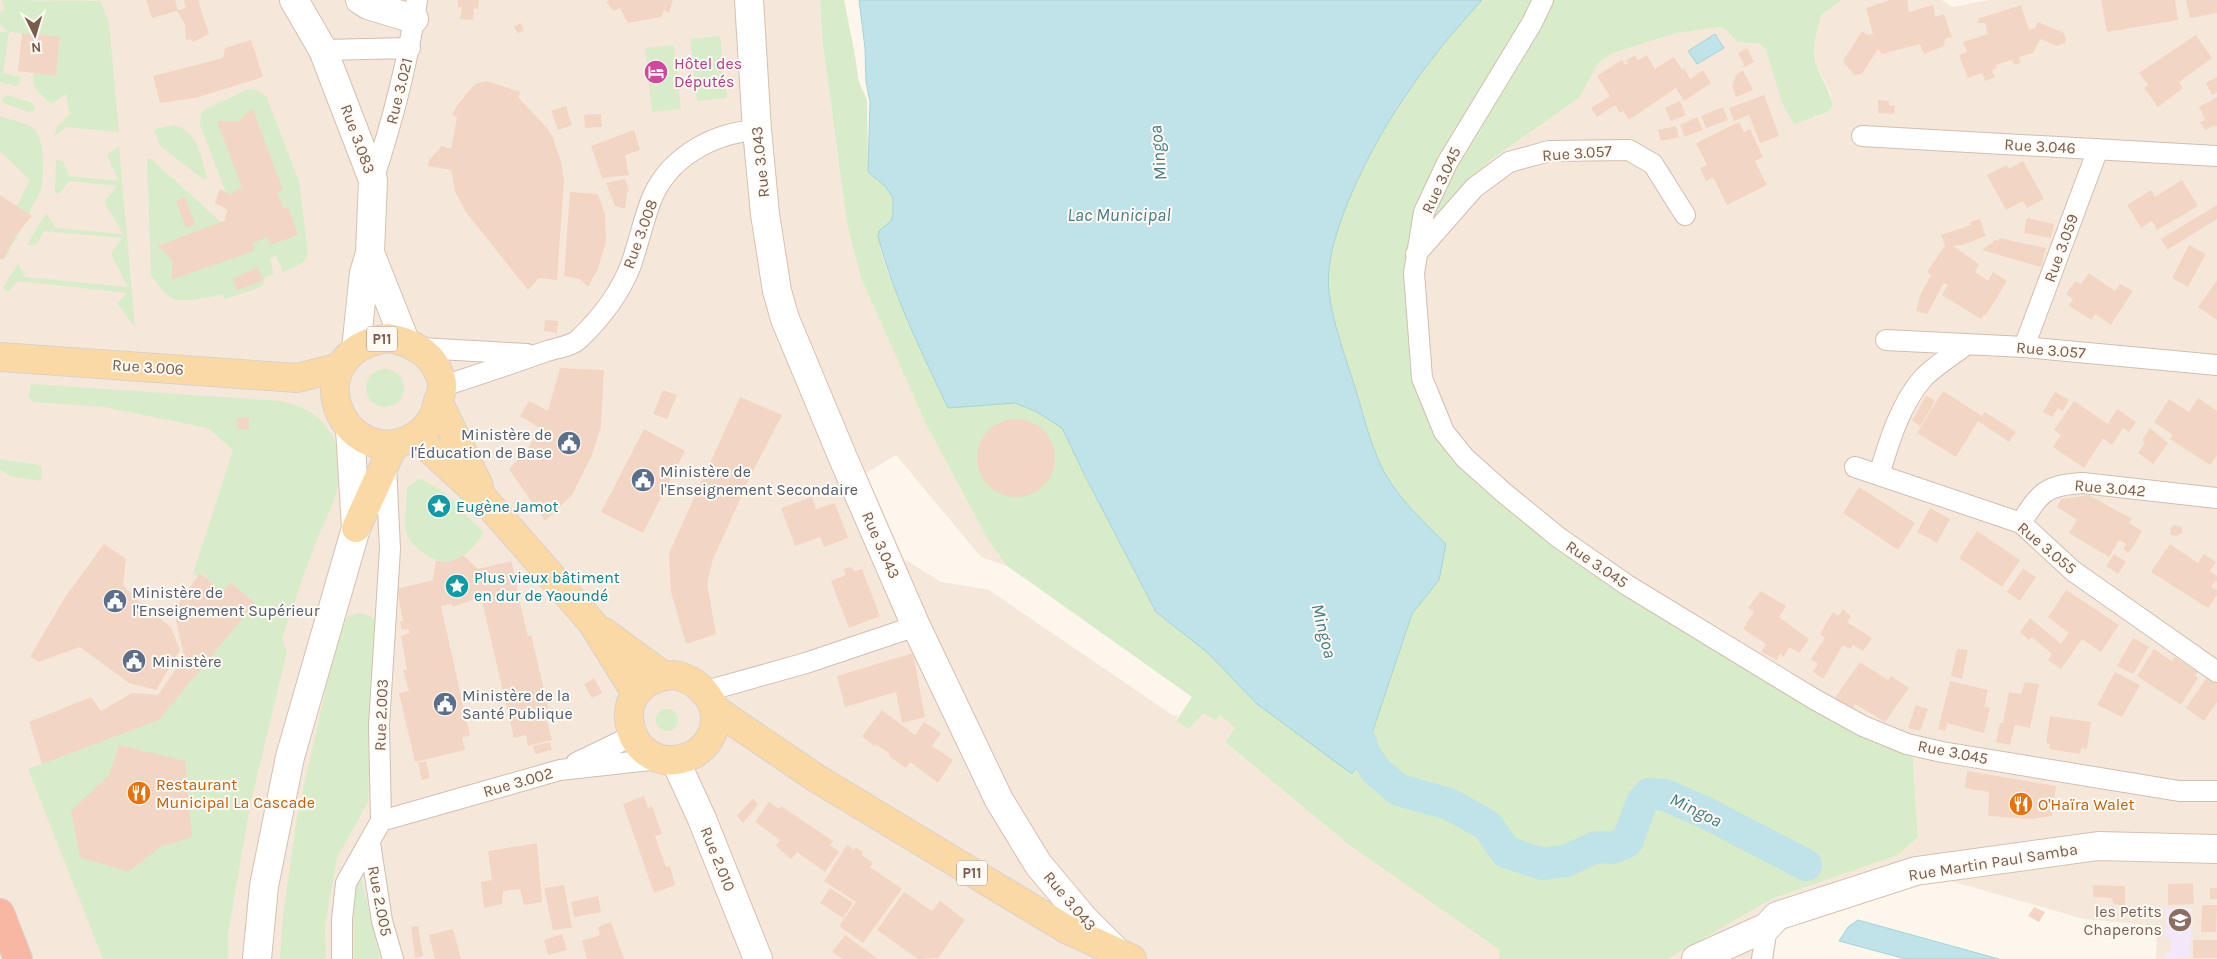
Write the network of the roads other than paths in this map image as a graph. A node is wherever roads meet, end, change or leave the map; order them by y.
1 (294, 0) edge
2 (360, 0) edge
3 (749, 0) edge
4 (1544, 0) edge
5 (416, 10) edge
6 (410, 48) junction
7 (323, 50) junction
8 (757, 130) junction
9 (1862, 136) dead end
10 (2098, 149) junction
11 (2217, 156) edge
12 (373, 180) junction
13 (1685, 215) dead end
14 (370, 253) junction
15 (1416, 254) junction
16 (1886, 340) dead end
17 (412, 344) junction
18 (1967, 344) junction
19 (2024, 347) junction
20 (536, 355) junction
21 (0, 357) edge
22 (348, 358) junction
23 (2217, 365) edge
24 (297, 378) junction
25 (440, 393) junction
26 (335, 402) junction
27 (350, 429) junction
28 (398, 448) junction
29 (1855, 467) dead end
30 (1879, 475) junction
31 (2217, 498) edge
32 (484, 499) junction
33 (2021, 523) junction
34 (356, 528) junction
35 (593, 624) junction
36 (916, 626) junction
37 (2217, 672) edge
38 (664, 676) junction
39 (635, 692) junction
40 (694, 734) junction
41 (632, 736) junction
42 (560, 770) junction
43 (2217, 791) edge
44 (381, 821) junction
45 (370, 843) junction
46 (2217, 849) edge
47 (0, 913) edge
48 (1767, 927) junction
49 (759, 954) edge
50 (1126, 956) edge
51 (18, 959) edge
52 (257, 959) edge
53 (342, 959) edge
54 (393, 959) edge
55 (1696, 959) edge
56 (1762, 959) edge

1 - 7 main road, Rue 3.083
2 - 5 main road
3 - 8 main road, Rue 3.043
4 - 15 street, Rue 3.045
5 - 6 street, Rue 3.021
6 - 7 street
6 - 12 street, Rue 3.021
7 - 12 main road, Rue 3.083
8 - 20 street, Rue 3.008
8 - 36 main road, Rue 3.043
9 - 10 street, Rue 3.046
10 - 11 street, Rue 3.046
10 - 19 street, Rue 3.059
12 - 14 main road, Rue 3.083
13 - 15 street, Rue 3.057
14 - 17 main road
14 - 22 main road, Rue 3.083
15 - 43 street, Rue 3.045
16 - 18 street, Rue 3.057
17 - 20 street
17 - 22 main road, P11
17 - 25 main road, P11
18 - 19 street, Rue 3.057
18 - 30 street
19 - 23 street, Rue 3.057
20 - 25 street, Rue 3.008
21 - 24 main road, Rue 3.006 / P11
22 - 24 main road, P11
22 - 26 main road
24 - 26 main road, P11
25 - 28 main road
25 - 32 main road, P11
26 - 27 main road
27 - 28 main road
27 - 34 main road
28 - 32 main road, P11
28 - 34 main road
28 - 44 street, Rue 2.003
29 - 30 street, Rue 3.055
30 - 33 street, Rue 3.055
31 - 33 street, Rue 3.042
32 - 35 main road, P11
33 - 37 street, Rue 3.055
34 - 52 main road
35 - 38 main road, P11
35 - 39 main road, P11
36 - 40 street, Rue 3.002
36 - 50 main road, Rue 3.043
38 - 39 main road
38 - 40 main road
39 - 41 main road
40 - 41 main road
40 - 42 street, Rue 3.002
40 - 49 main road, Rue 2.010
40 - 50 main road, P11
41 - 42 street
42 - 44 street, Rue 3.002
44 - 45 street, Rue 2.003
45 - 53 street, Rue 2.003
45 - 54 street, Rue 2.005
46 - 48 main road, Rue Martin Paul Samba
47 - 51 highway
48 - 55 main road, Rue Martin Paul Samba
48 - 56 street

